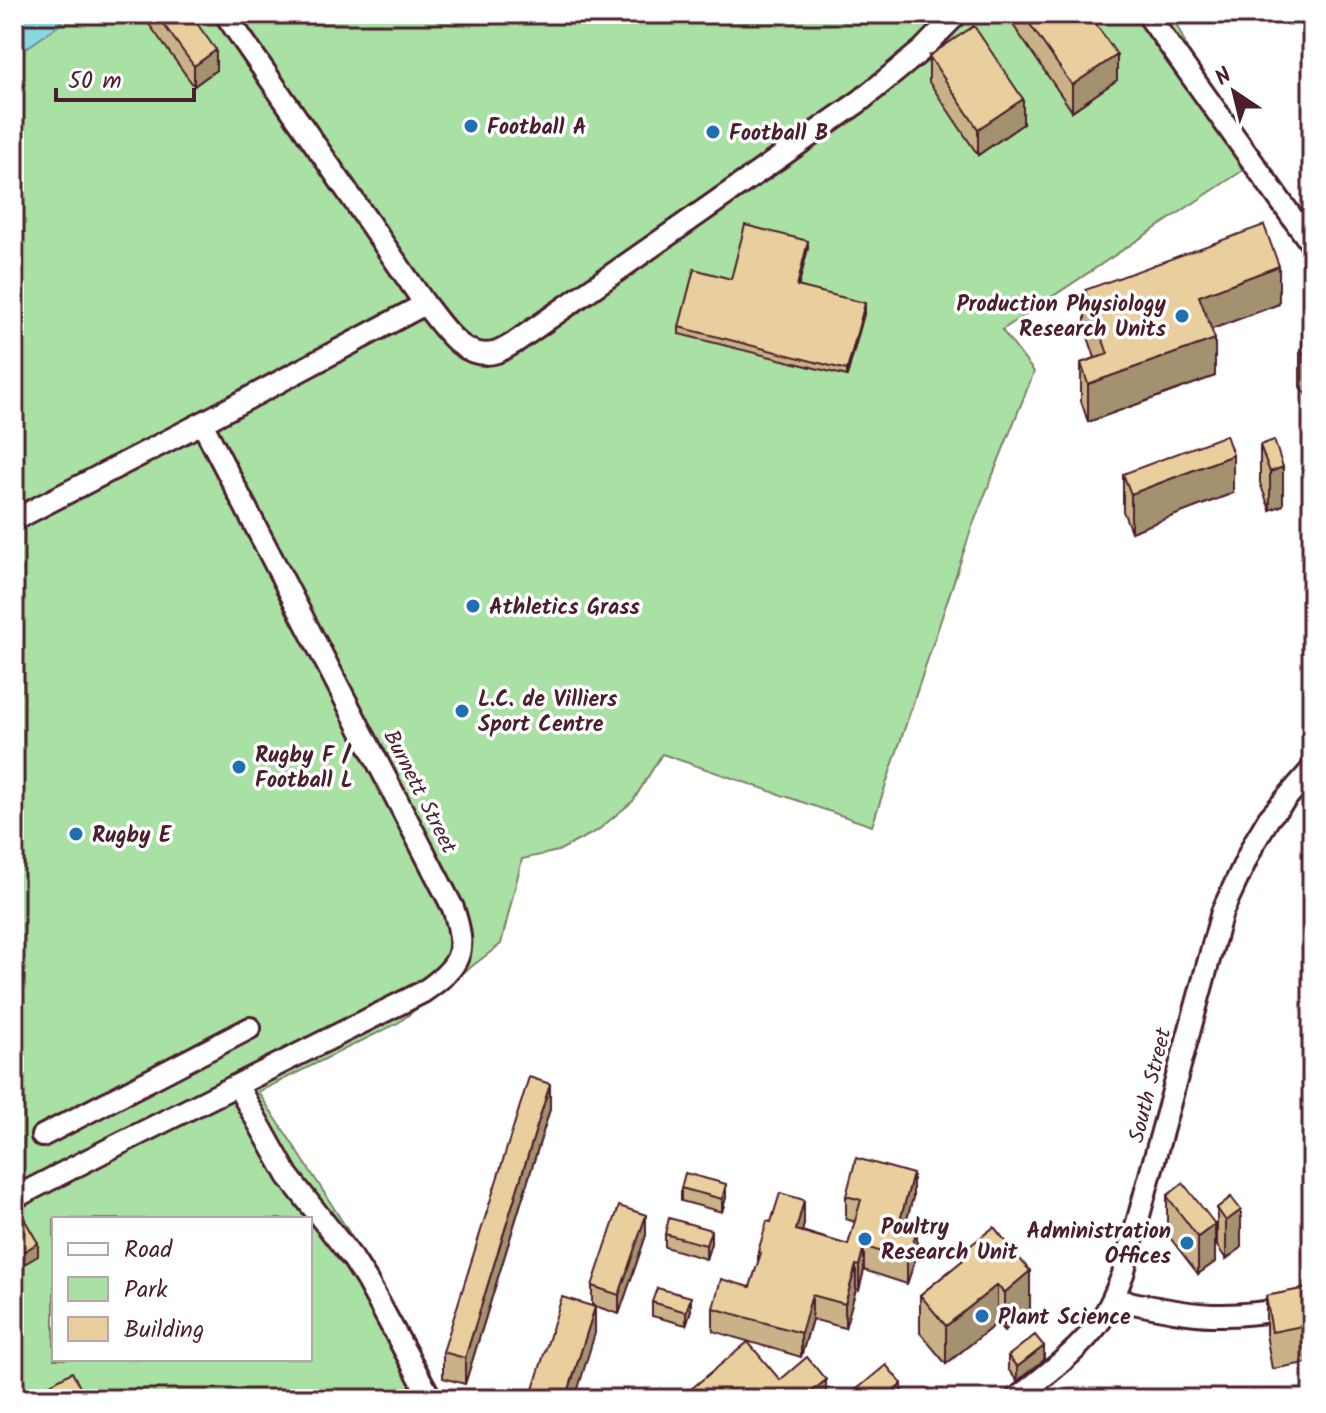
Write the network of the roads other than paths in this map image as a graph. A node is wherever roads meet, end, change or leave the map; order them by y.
1 (225, 14) edge
2 (957, 14) edge
3 (1147, 14) edge
4 (1312, 245) edge
5 (425, 304) junction
6 (202, 423) junction
7 (14, 520) edge
8 (1312, 769) edge
9 (250, 1028) dead end
10 (237, 1085) junction
11 (42, 1136) dead end
12 (14, 1198) edge
13 (1113, 1299) junction
14 (1312, 1306) edge
15 (431, 1399) edge
16 (1016, 1399) edge

1 - 5 street
2 - 5 street
3 - 4 street
5 - 6 street
6 - 7 street
6 - 10 street, Burnett Street
8 - 13 street, South Street
9 - 11 street
10 - 12 street, Burnett Street
10 - 15 street
13 - 14 street
13 - 16 street, South Street

